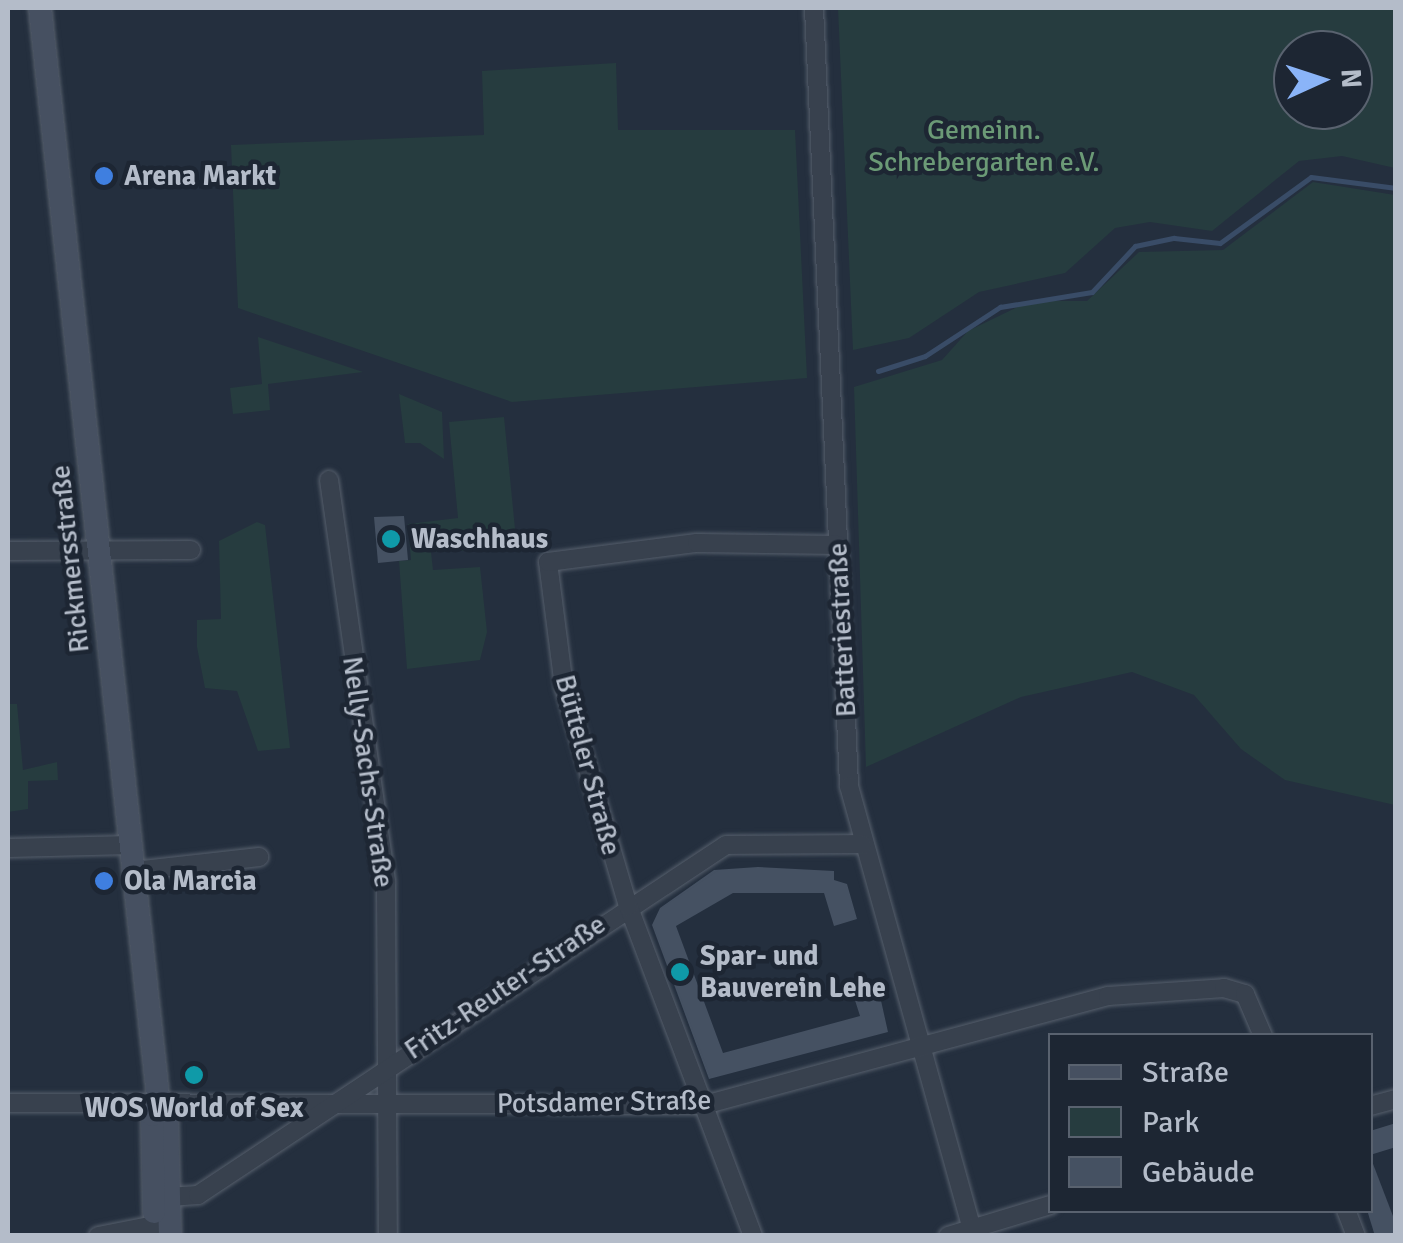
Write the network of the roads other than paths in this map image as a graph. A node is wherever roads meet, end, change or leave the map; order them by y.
1 (42, 8) edge
2 (814, 8) edge
3 (329, 480) dead end
4 (838, 545) junction
5 (190, 550) dead end
6 (8, 552) edge
7 (99, 552) junction
8 (862, 844) junction
9 (131, 845) junction
10 (8, 848) edge
11 (259, 857) dead end
12 (134, 871) junction
13 (628, 906) junction
14 (1262, 1033) edge
15 (919, 1044) junction
16 (387, 1066) junction
17 (8, 1104) edge
18 (328, 1104) junction
19 (386, 1104) junction
20 (159, 1105) junction
21 (704, 1105) junction
22 (170, 1197) junction
23 (1048, 1206) edge
24 (162, 1229) edge
25 (973, 1232) edge
26 (98, 1236) edge
27 (388, 1236) edge
28 (753, 1236) edge
29 (948, 1236) edge

1 - 7 main road, Rickmersstraße
2 - 4 street, Batteriestraße
3 - 16 street, Nelly-Sachs-Straße
4 - 8 street, Batteriestraße
4 - 13 street, Bütteler Straße
5 - 7 street
6 - 7 street
7 - 9 main road, Rickmersstraße
8 - 13 street, Fritz-Reuter-Straße
8 - 15 street, Batteriestraße
9 - 10 street
9 - 12 main road, Rickmersstraße
11 - 12 street
12 - 20 main road, Rickmersstraße
13 - 16 street, Fritz-Reuter-Straße
13 - 21 street, Bütteler Straße
14 - 15 street, Potsdamer Straße
15 - 21 street, Potsdamer Straße
15 - 25 street, Batteriestraße
16 - 18 street, Fritz-Reuter-Straße
16 - 19 street, Nelly-Sachs-Straße
17 - 20 street, Potsdamer Straße
18 - 19 street, Potsdamer Straße
18 - 20 street, Potsdamer Straße
18 - 22 street, Fritz-Reuter-Straße
19 - 21 street, Potsdamer Straße
19 - 27 street, Nelly-Sachs-Straße
20 - 22 main road, Rickmersstraße
20 - 24 main road, Rickmersstraße
21 - 28 street, Bütteler Straße
22 - 24 main road, Rickmersstraße
23 - 25 street
24 - 26 street
25 - 29 street

